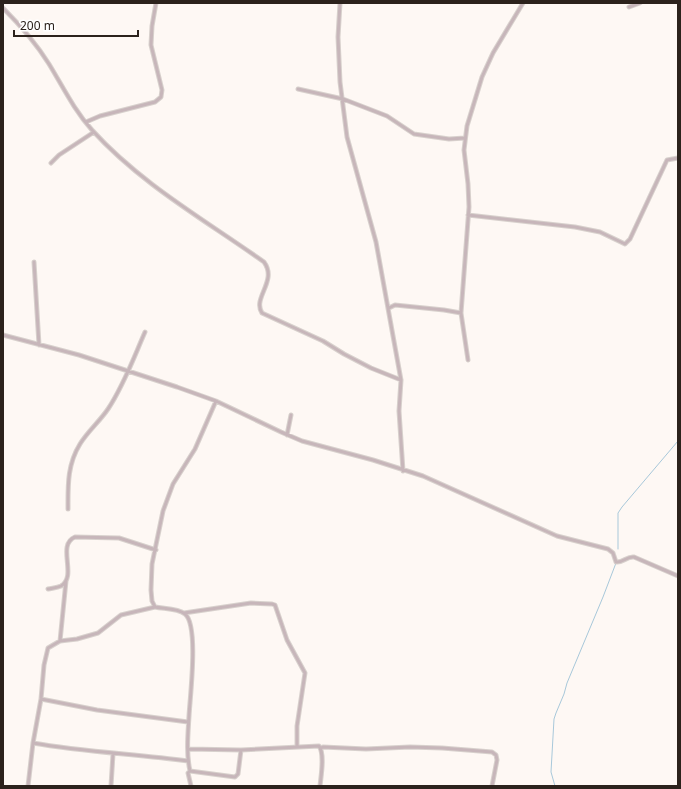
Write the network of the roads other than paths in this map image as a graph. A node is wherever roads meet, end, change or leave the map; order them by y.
1 (156, 3) edge
2 (340, 3) edge
3 (523, 3) edge
4 (640, 3) edge
5 (629, 7) dead end
6 (3, 8) edge
7 (298, 89) dead end
8 (343, 99) junction
9 (86, 122) junction
10 (94, 132) junction
11 (465, 138) junction
12 (678, 158) edge
13 (51, 163) dead end
14 (468, 215) junction
15 (34, 262) dead end
16 (389, 309) junction
17 (461, 313) junction
18 (145, 332) dead end
19 (3, 336) edge
20 (39, 344) junction
21 (468, 360) dead end
22 (129, 371) junction
23 (400, 380) junction
24 (216, 401) junction
25 (291, 415) dead end
26 (287, 435) junction
27 (403, 470) junction
28 (68, 509) dead end
29 (156, 550) junction
30 (678, 576) edge
31 (66, 580) junction
32 (48, 589) dead end
33 (155, 607) junction
34 (184, 613) junction
35 (60, 641) junction
36 (41, 699) junction
37 (188, 722) junction
38 (33, 743) junction
39 (297, 747) junction
40 (321, 748) junction
41 (189, 749) junction
42 (241, 750) junction
43 (113, 754) junction
44 (188, 761) junction
45 (190, 771) junction
46 (28, 786) edge
47 (111, 786) edge
48 (190, 786) edge
49 (320, 786) edge
50 (492, 786) edge

1 - 9 street
2 - 8 street
3 - 11 street
4 - 5 street
6 - 9 street
7 - 8 street
8 - 11 street
8 - 16 street
9 - 10 street
10 - 13 street
10 - 23 street
11 - 14 street
12 - 14 street
14 - 17 street
15 - 20 street
16 - 17 street
16 - 23 street
17 - 21 street
18 - 22 street
19 - 20 street
20 - 22 street
22 - 24 street
22 - 28 street
23 - 27 street
24 - 26 street
24 - 29 street
25 - 26 street
26 - 27 street
27 - 30 street
29 - 31 street
29 - 33 street
31 - 32 street
31 - 35 street
33 - 34 street
33 - 35 street
34 - 37 street
34 - 39 street
35 - 36 street
36 - 37 street
36 - 38 street
37 - 41 street
38 - 43 street
38 - 46 street
39 - 40 street
39 - 42 street
40 - 49 street
40 - 50 street
41 - 42 street
41 - 44 street
42 - 45 street
43 - 44 street
43 - 47 street
44 - 45 street
45 - 48 street

